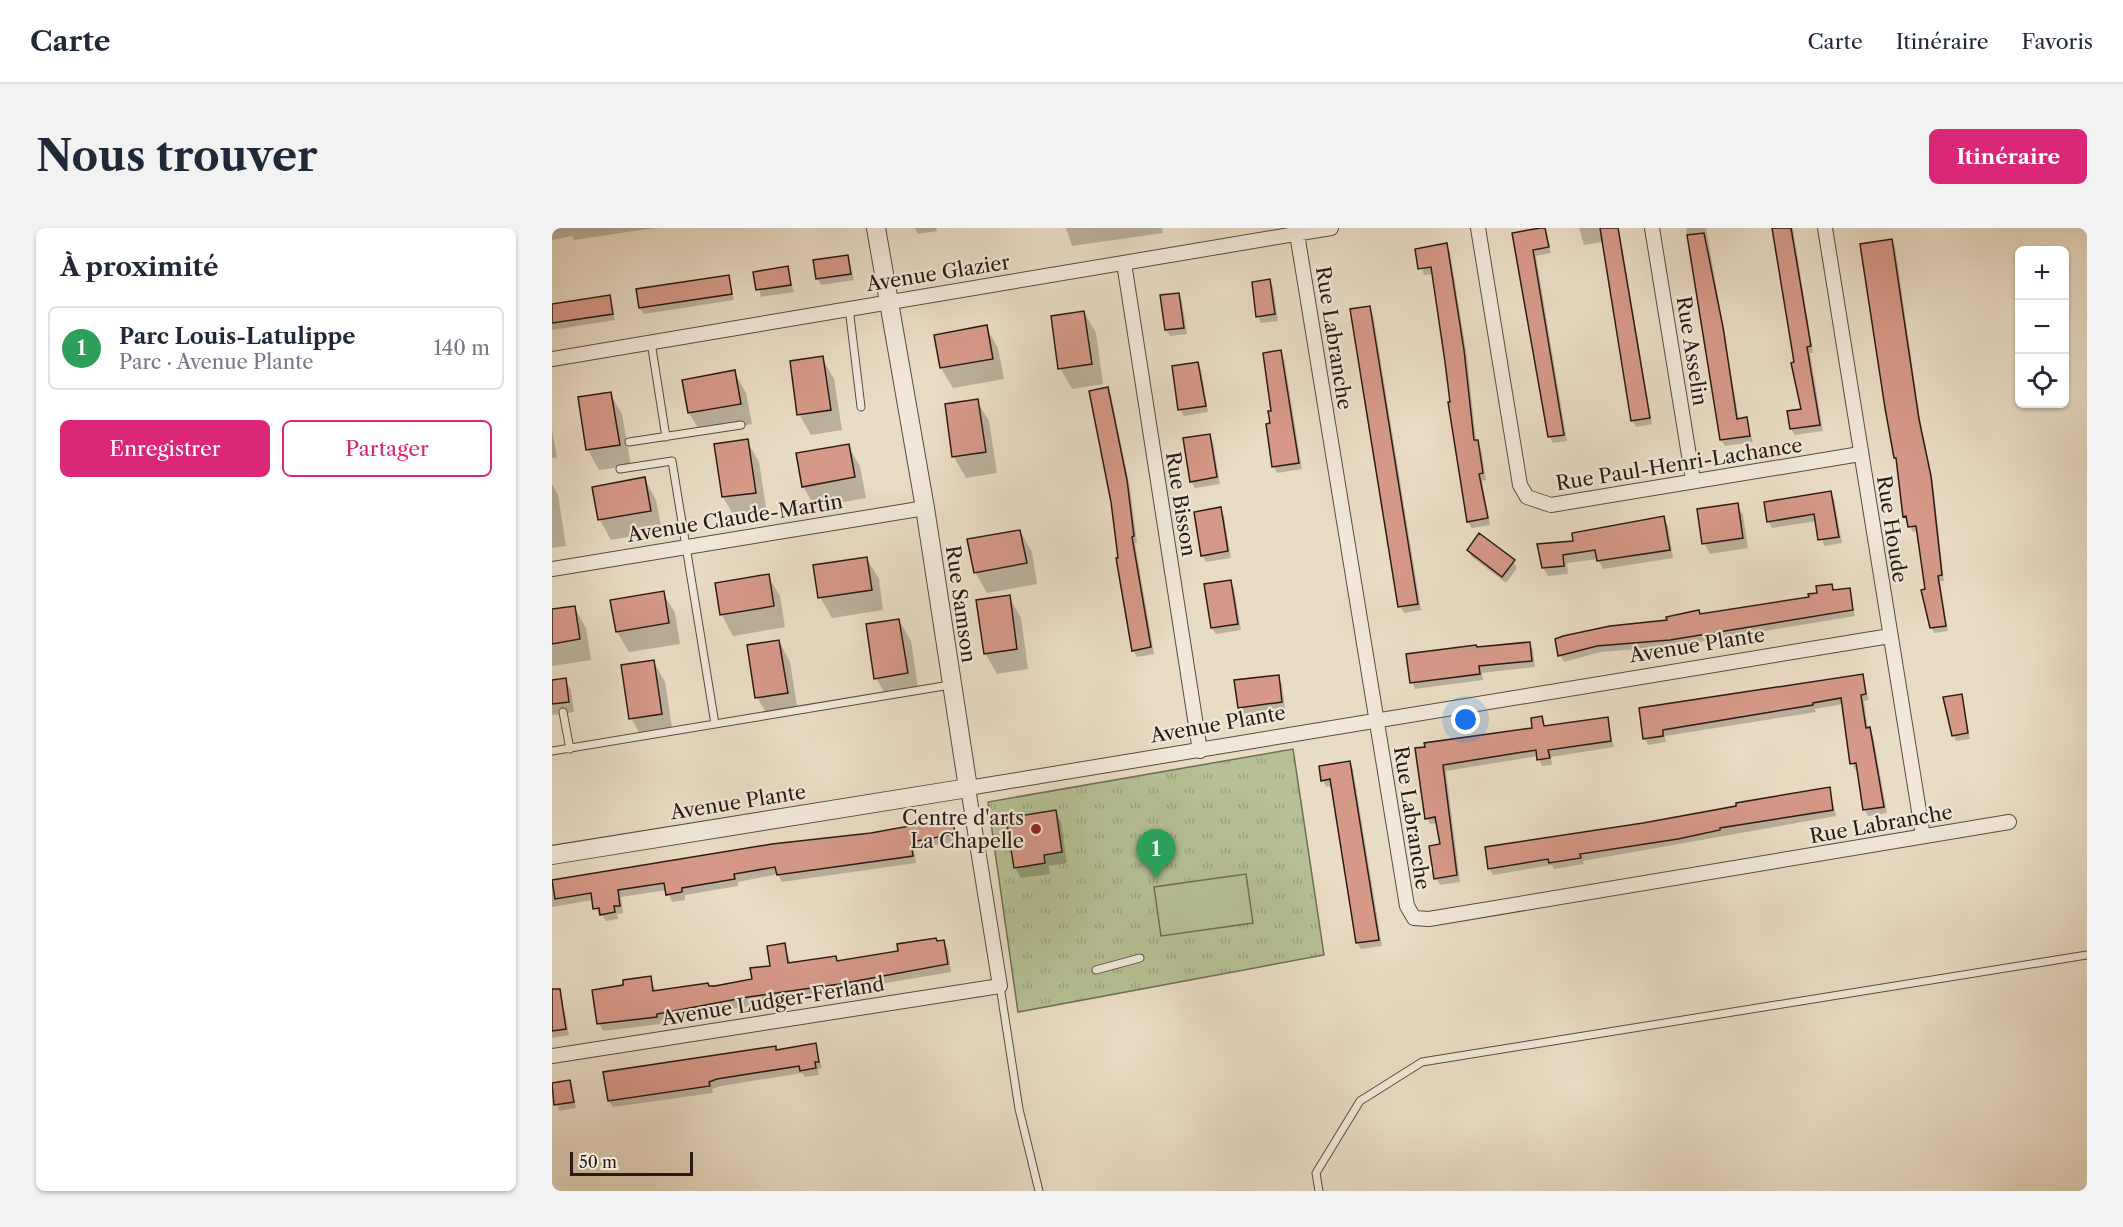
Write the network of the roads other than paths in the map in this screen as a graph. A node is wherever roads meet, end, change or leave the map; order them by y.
1 (876, 228) edge
2 (1331, 228) edge
3 (1478, 228) edge
4 (1652, 228) edge
5 (1825, 228) edge
6 (1297, 234) junction
7 (1124, 263) junction
8 (889, 301) junction
9 (849, 308) junction
10 (651, 342) junction
11 (552, 358) edge
12 (861, 407) dead end
13 (741, 425) dead end
14 (666, 437) junction
15 (629, 442) dead end
16 (1860, 454) junction
17 (621, 469) dead end
18 (1693, 480) junction
19 (925, 508) junction
20 (685, 546) junction
21 (552, 569) edge
22 (1890, 636) junction
23 (950, 685) junction
24 (563, 712) dead end
25 (1377, 721) junction
26 (715, 724) junction
27 (570, 748) junction
28 (552, 751) edge
29 (1200, 751) junction
30 (968, 788) junction
31 (2009, 822) dead end
32 (1923, 836) junction
33 (552, 855) edge
34 (2087, 955) edge
35 (1140, 958) dead end
36 (1096, 969) dead end
37 (1000, 986) junction
38 (552, 1056) edge
39 (1039, 1191) edge
40 (1318, 1191) edge

1 - 8 street, Rue Samson
2 - 6 street, Avenue Glazier
3 - 18 street, Rue Paul-Henri-Lachance
4 - 18 street, Rue Asselin
5 - 16 street, Rue Houde
6 - 7 street, Avenue Glazier
6 - 25 street, Rue Labranche
7 - 8 street, Avenue Glazier
7 - 29 street, Rue Bisson
8 - 9 street, Avenue Glazier
8 - 19 street, Rue Samson
9 - 10 street, Avenue Glazier
9 - 12 lane
10 - 11 street, Avenue Glazier
10 - 14 lane
13 - 14 lane
14 - 15 lane
16 - 18 street, Rue Paul-Henri-Lachance
16 - 22 street, Rue Houde
17 - 20 lane
19 - 20 street, Avenue Claude-Martin
19 - 23 street, Rue Samson
20 - 21 street, Avenue Claude-Martin
20 - 26 lane
22 - 25 street, Avenue Plante
22 - 32 street, Rue Houde
23 - 26 lane
23 - 30 street, Rue Samson
24 - 27 lane
25 - 29 street, Avenue Plante
25 - 32 street, Rue Labranche
26 - 27 lane
27 - 28 lane
29 - 30 street, Avenue Plante
30 - 33 street, Avenue Plante
30 - 37 street, Rue Samson
31 - 32 street, Rue Labranche
34 - 40 lane
35 - 36 lane
37 - 38 street, Avenue Ludger-Ferland
37 - 39 lane

